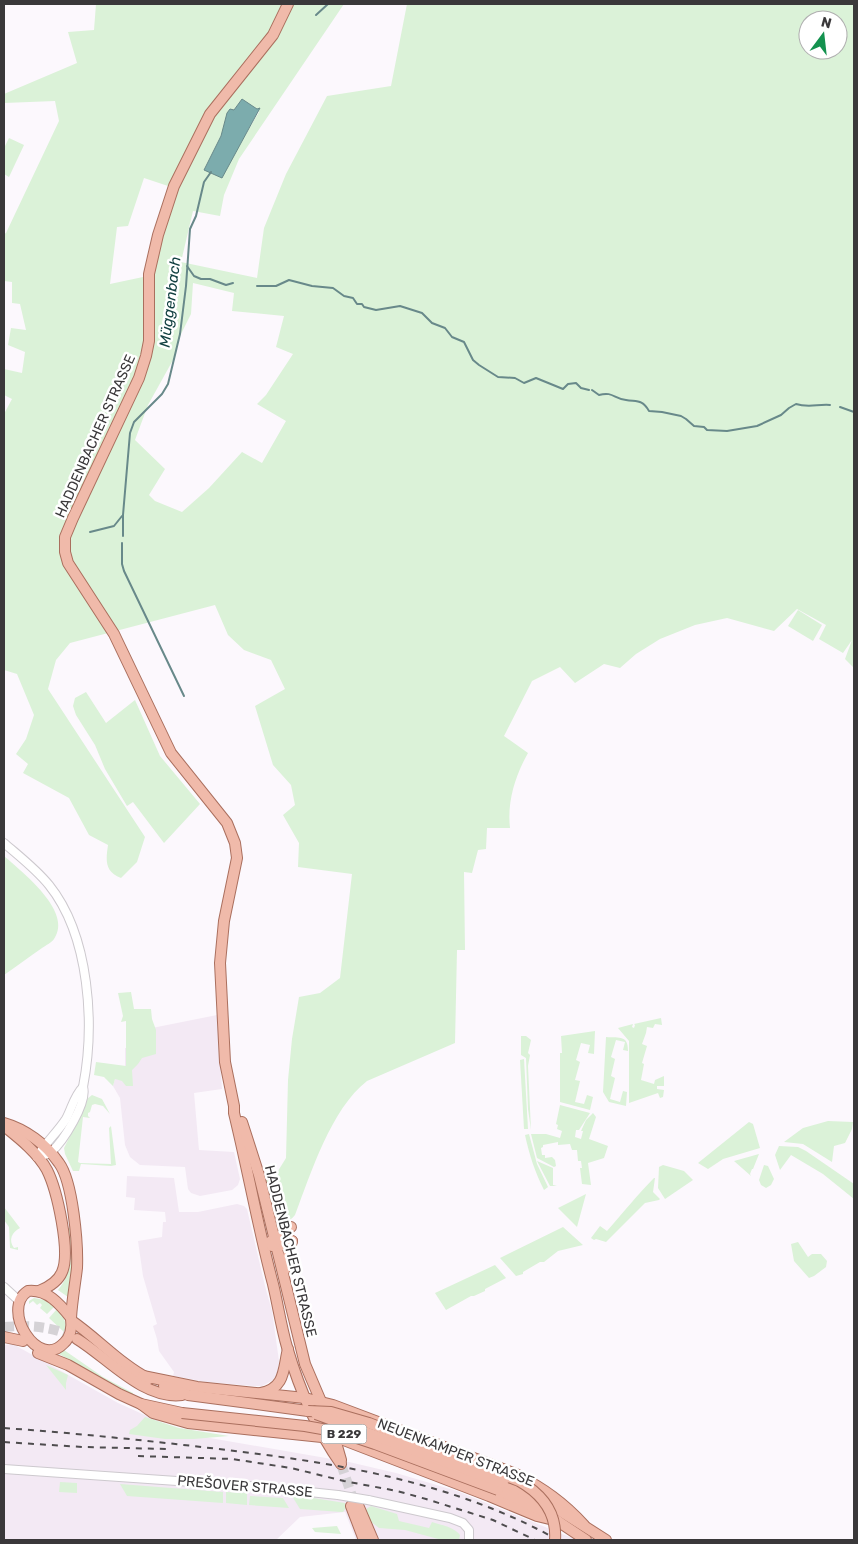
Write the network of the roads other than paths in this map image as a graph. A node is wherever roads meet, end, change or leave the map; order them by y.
1 (288, 4) edge
2 (4, 843) edge
3 (234, 1106) junction
4 (4, 1124) edge
5 (46, 1150) junction
6 (243, 1156) junction
7 (37, 1157) junction
8 (259, 1175) junction
9 (262, 1190) junction
10 (251, 1192) junction
11 (259, 1222) junction
12 (271, 1222) junction
13 (275, 1242) junction
14 (267, 1266) junction
15 (283, 1274) junction
16 (4, 1287) edge
17 (39, 1291) junction
18 (16, 1298) junction
19 (71, 1320) junction
20 (4, 1337) edge
21 (77, 1339) tunnel mouth
22 (25, 1342) junction
23 (288, 1349) junction
24 (143, 1376) junction
25 (260, 1394) junction
26 (188, 1395) junction
27 (305, 1398) junction
28 (322, 1402) junction
29 (141, 1404) junction
30 (308, 1411) junction
31 (330, 1438) junction
32 (361, 1447) junction
33 (4, 1469) edge
34 (500, 1487) junction
35 (558, 1521) junction
36 (584, 1525) junction
37 (364, 1540) edge
38 (373, 1540) edge
39 (469, 1540) edge
40 (555, 1540) edge
41 (586, 1540) edge
42 (606, 1540) edge

1 - 3 main road, HADDENBACHER STRASSE
2 - 5 street
3 - 6 main road, HADDENBACHER STRASSE
3 - 8 main road, HADDENBACHER STRASSE
4 - 5 main road
4 - 7 main road
5 - 7 street
5 - 19 main road
6 - 8 main road
6 - 10 main road, HADDENBACHER STRASSE
7 - 17 main road
8 - 9 main road, HADDENBACHER STRASSE
9 - 10 main road
9 - 12 main road, HADDENBACHER STRASSE
10 - 11 main road, HADDENBACHER STRASSE
11 - 13 main road
11 - 14 main road, HADDENBACHER STRASSE
12 - 13 main road, HADDENBACHER STRASSE
12 - 13 main road
13 - 14 main road
13 - 15 main road, HADDENBACHER STRASSE
13 - 15 main road
14 - 23 main road, HADDENBACHER STRASSE
15 - 28 main road, HADDENBACHER STRASSE
16 - 18 street
17 - 18 main road
17 - 19 main road, B 229
18 - 22 main road, B 229
19 - 22 main road, B 229
19 - 24 main road, B 229
20 - 22 main road, B 229
21 - 26 main road
22 - 29 main road, B 229
23 - 25 main road
23 - 27 main road, HADDENBACHER STRASSE
24 - 25 main road, B 229
24 - 26 main road, NEUENKAMPER STRASSE / B 229
25 - 27 main road, B 229
26 - 30 main road, NEUENKAMPER STRASSE / B 229
27 - 28 main road, B 229
27 - 31 main road, HADDENBACHER STRASSE
28 - 31 main road, HADDENBACHER STRASSE
28 - 36 main road, B 229
29 - 31 main road, B 229
29 - 34 main road, NEUENKAMPER STRASSE / B 229, bridge
30 - 34 main road, NEUENKAMPER STRASSE / B 229, bridge
30 - 40 main road, bridge
31 - 32 main road, B 229
31 - 32 main road
32 - 35 main road, B 229
33 - 39 street, PREŠOVER STRASSE, bridge
34 - 35 main road, NEUENKAMPER STRASSE / B 229
34 - 36 main road, NEUENKAMPER STRASSE / B 229
35 - 41 main road, NEUENKAMPER STRASSE / B 229
36 - 42 main road, NEUENKAMPER STRASSE / B 229
37 - 38 main road

